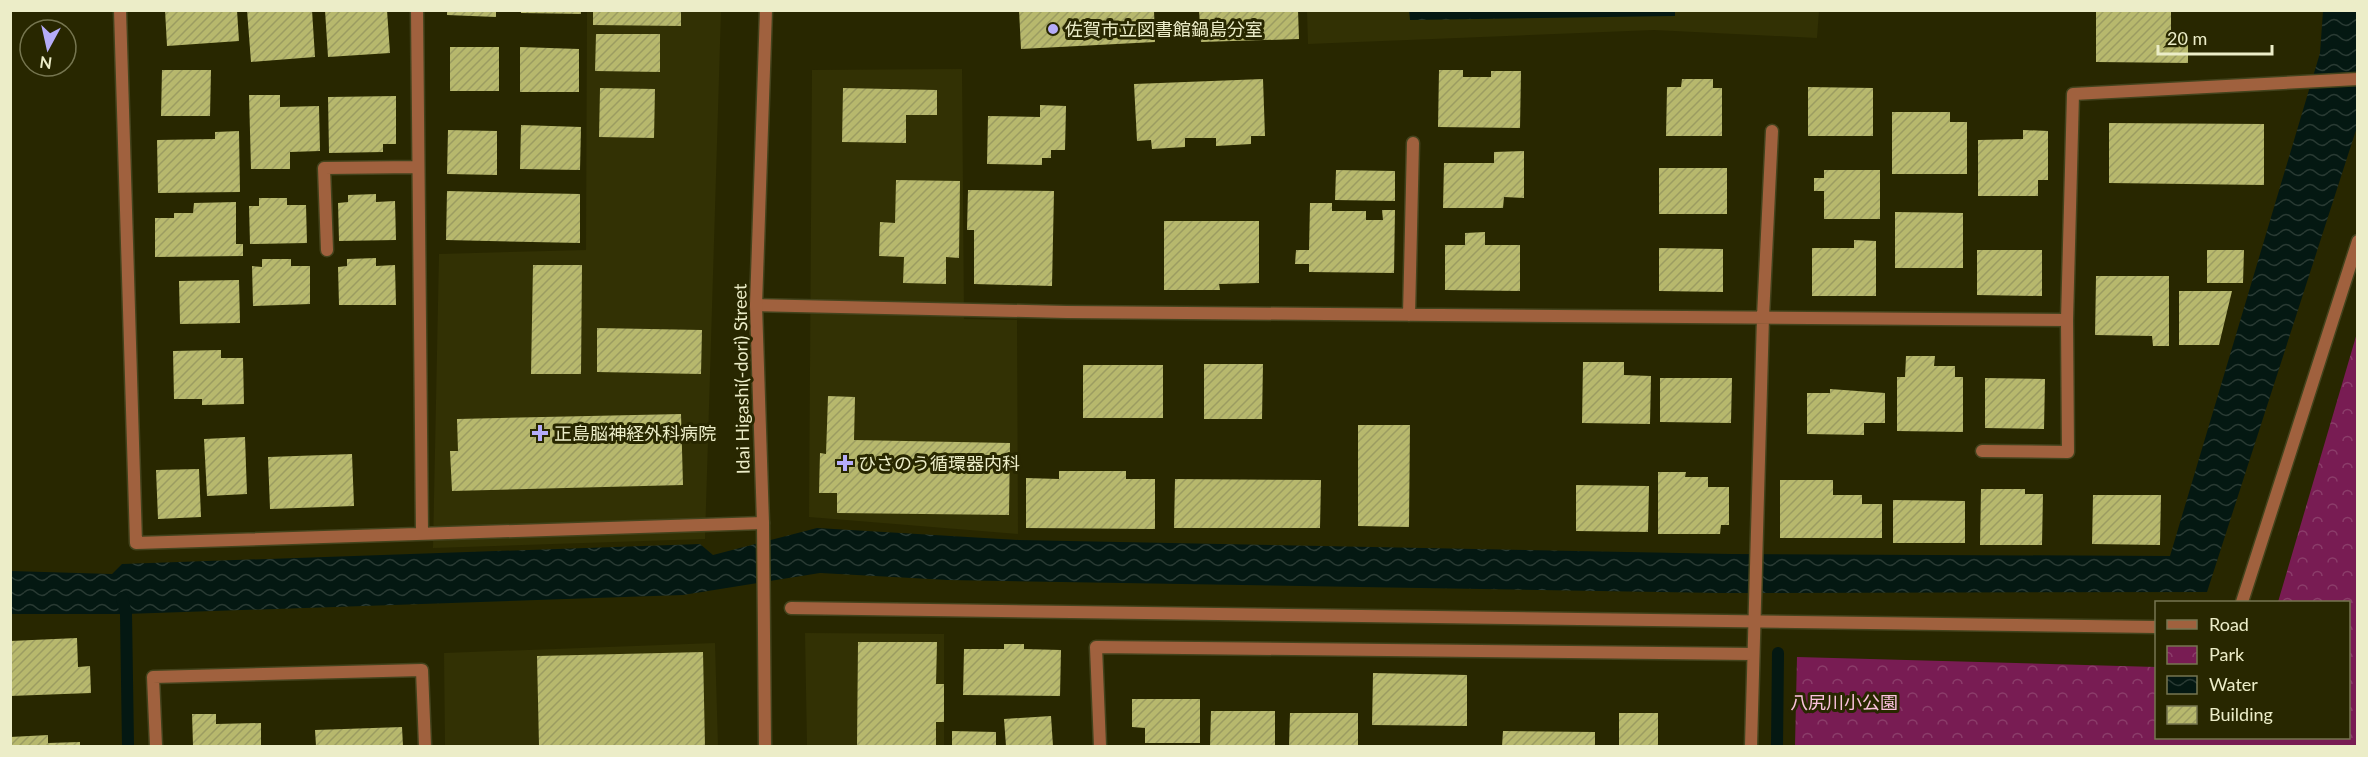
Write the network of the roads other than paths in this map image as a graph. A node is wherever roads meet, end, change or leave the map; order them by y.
1 (120, 10) edge
2 (417, 10) edge
3 (766, 10) edge
4 (2358, 79) edge
5 (1772, 131) dead end
6 (1413, 143) dead end
7 (418, 167) junction
8 (2358, 241) edge
9 (327, 250) dead end
10 (756, 304) junction
11 (1409, 315) junction
12 (1763, 317) junction
13 (2067, 320) junction
14 (1982, 451) dead end
15 (763, 527) junction
16 (422, 533) junction
17 (2243, 601) edge
18 (791, 608) dead end
19 (1754, 621) junction
20 (2155, 627) edge
21 (1753, 654) junction
22 (156, 747) edge
23 (425, 747) edge
24 (765, 747) edge
25 (1100, 747) edge
26 (1751, 747) edge

1 - 16 street
2 - 7 street
3 - 10 street, Idai Higashi(-dori) Street
4 - 13 street
5 - 12 street
6 - 11 street
7 - 9 street
7 - 16 street
8 - 17 street
10 - 11 street
10 - 15 street, Idai Higashi(-dori) Street
11 - 12 street
12 - 13 street
12 - 19 street
13 - 14 street
15 - 16 street
15 - 24 street, Idai Higashi(-dori) Street
18 - 19 street
19 - 20 street
19 - 21 street
21 - 25 street
21 - 26 street
22 - 23 street

